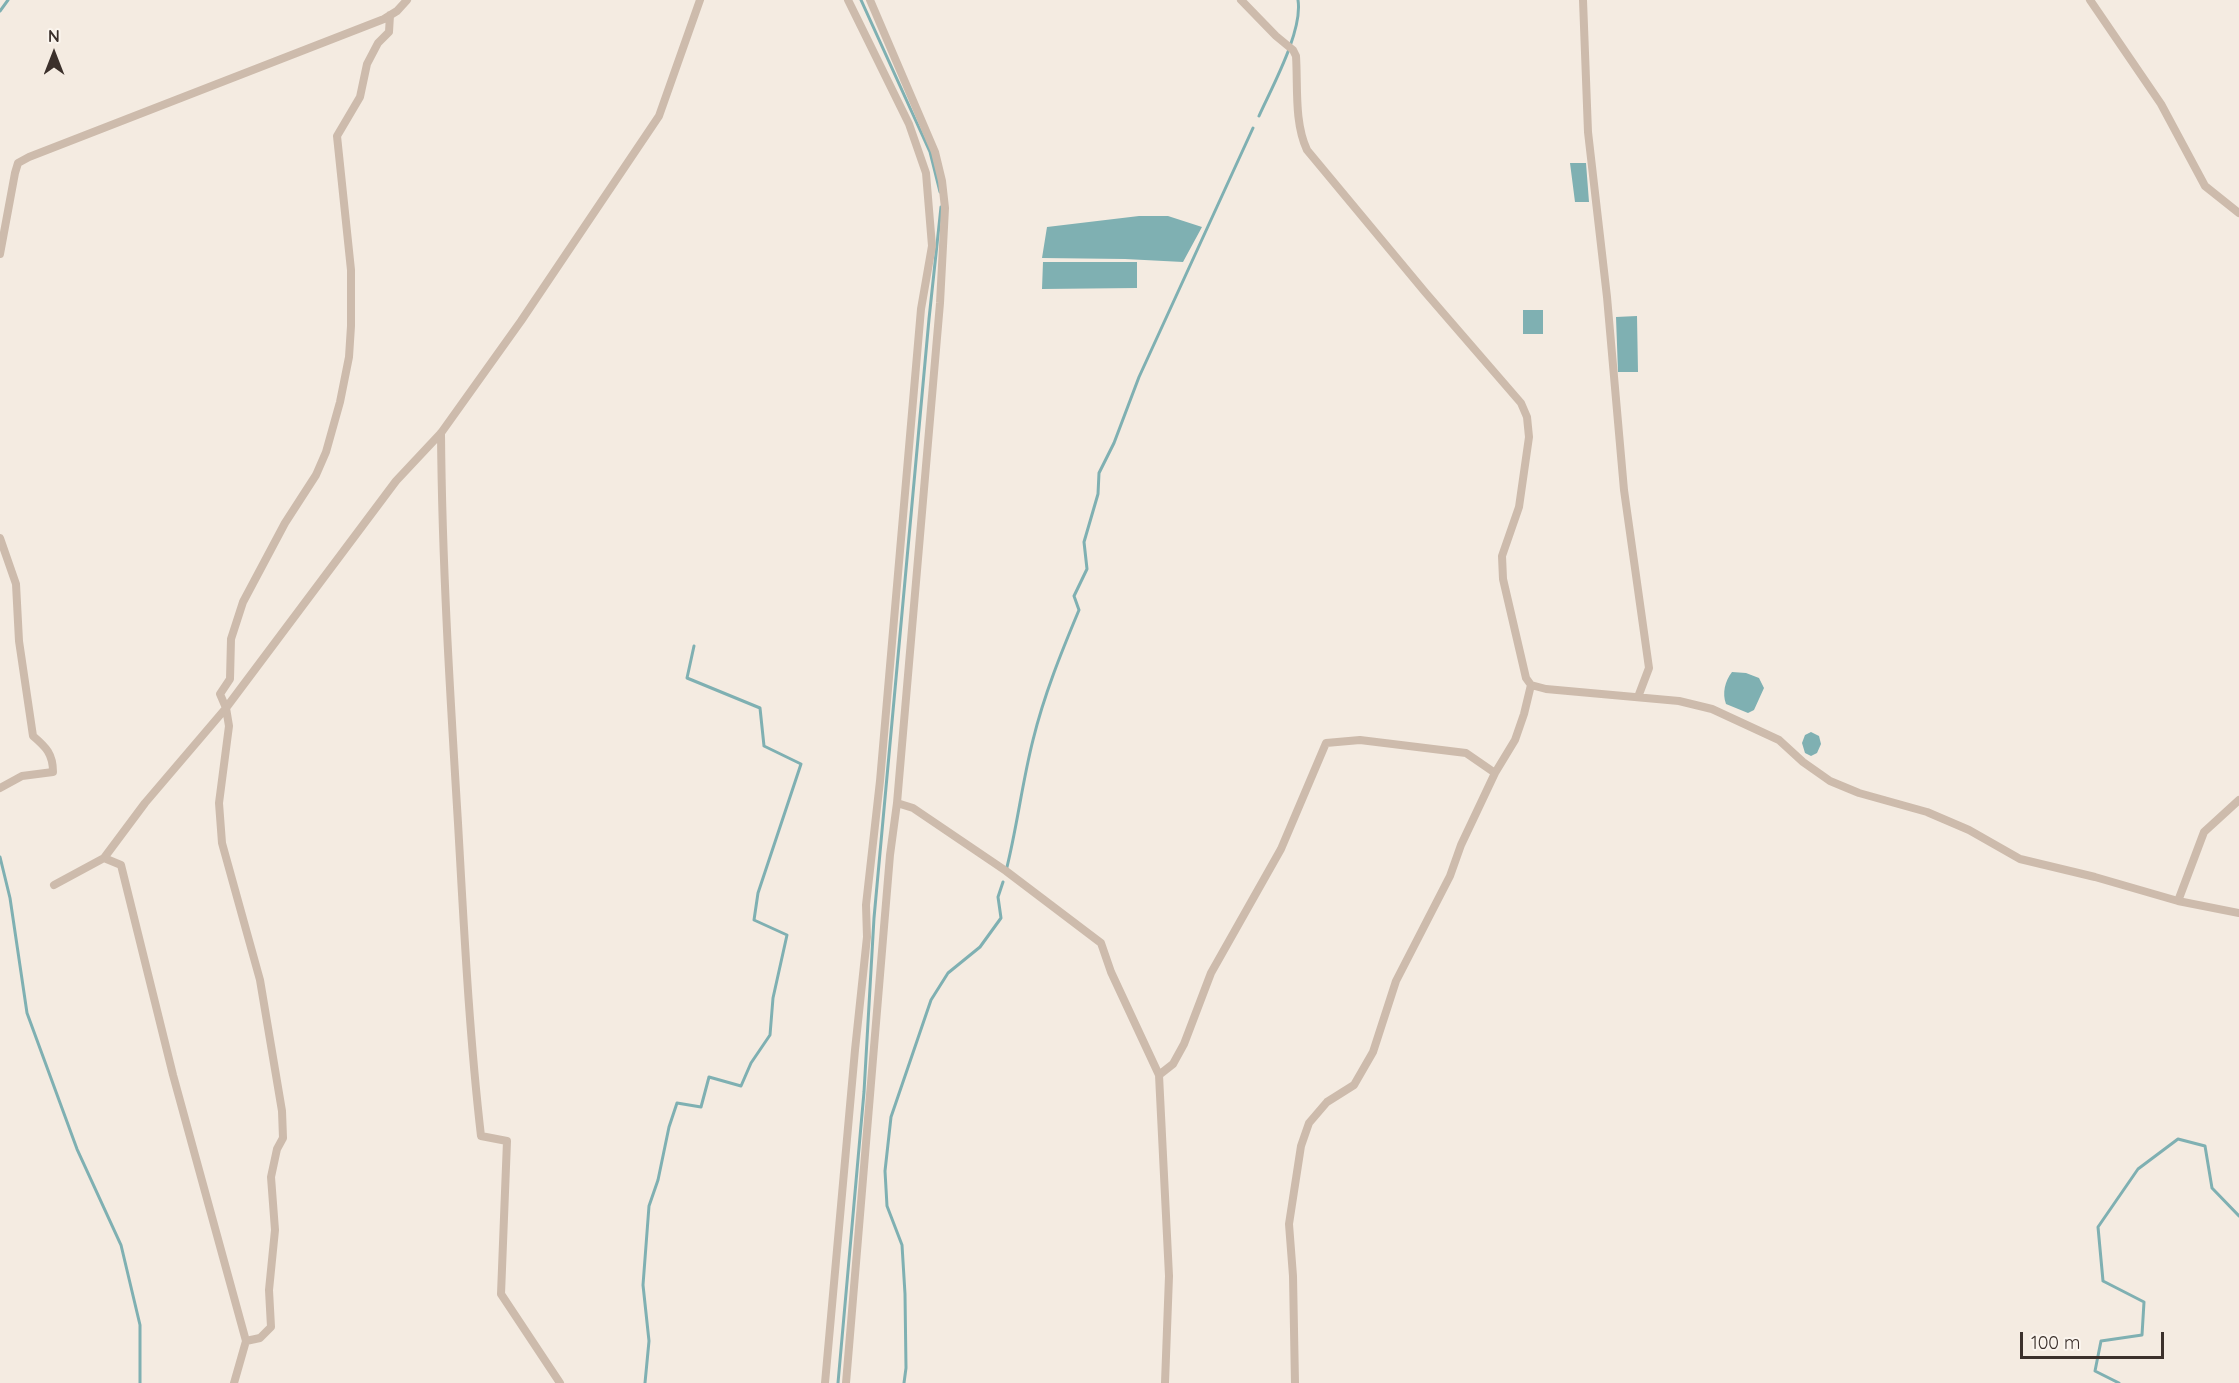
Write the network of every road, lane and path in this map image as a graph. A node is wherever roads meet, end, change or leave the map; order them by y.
1 (407, 0) edge
2 (700, 0) edge
3 (848, 0) edge
4 (870, 0) edge
5 (1241, 0) edge
6 (1583, 0) edge
7 (2090, 0) edge
8 (390, 15) junction
9 (2239, 213) edge
10 (0, 254) edge
11 (441, 433) junction
12 (0, 538) edge
13 (1531, 685) junction
14 (1638, 697) junction
15 (226, 708) junction
16 (1495, 773) junction
17 (0, 788) edge
18 (2239, 800) edge
19 (897, 803) junction
20 (104, 858) junction
21 (54, 885) dead end
22 (2178, 901) junction
23 (2239, 913) edge
24 (1159, 1075) junction
25 (246, 1341) junction
26 (234, 1383) edge
27 (560, 1383) edge
28 (825, 1383) edge
29 (846, 1383) edge
30 (1165, 1383) edge
31 (1295, 1383) edge

1 - 8 street
2 - 11 street
3 - 28 street
4 - 19 street
5 - 13 street
6 - 14 street
7 - 9 street
8 - 10 street
8 - 15 street
11 - 15 street
11 - 27 street
12 - 17 street
13 - 14 street
13 - 16 street
14 - 22 street
15 - 20 street
15 - 25 street
16 - 24 street
16 - 31 street
18 - 22 street
19 - 24 street
19 - 29 street
20 - 21 street
20 - 25 street
22 - 23 street
24 - 30 street
25 - 26 street

